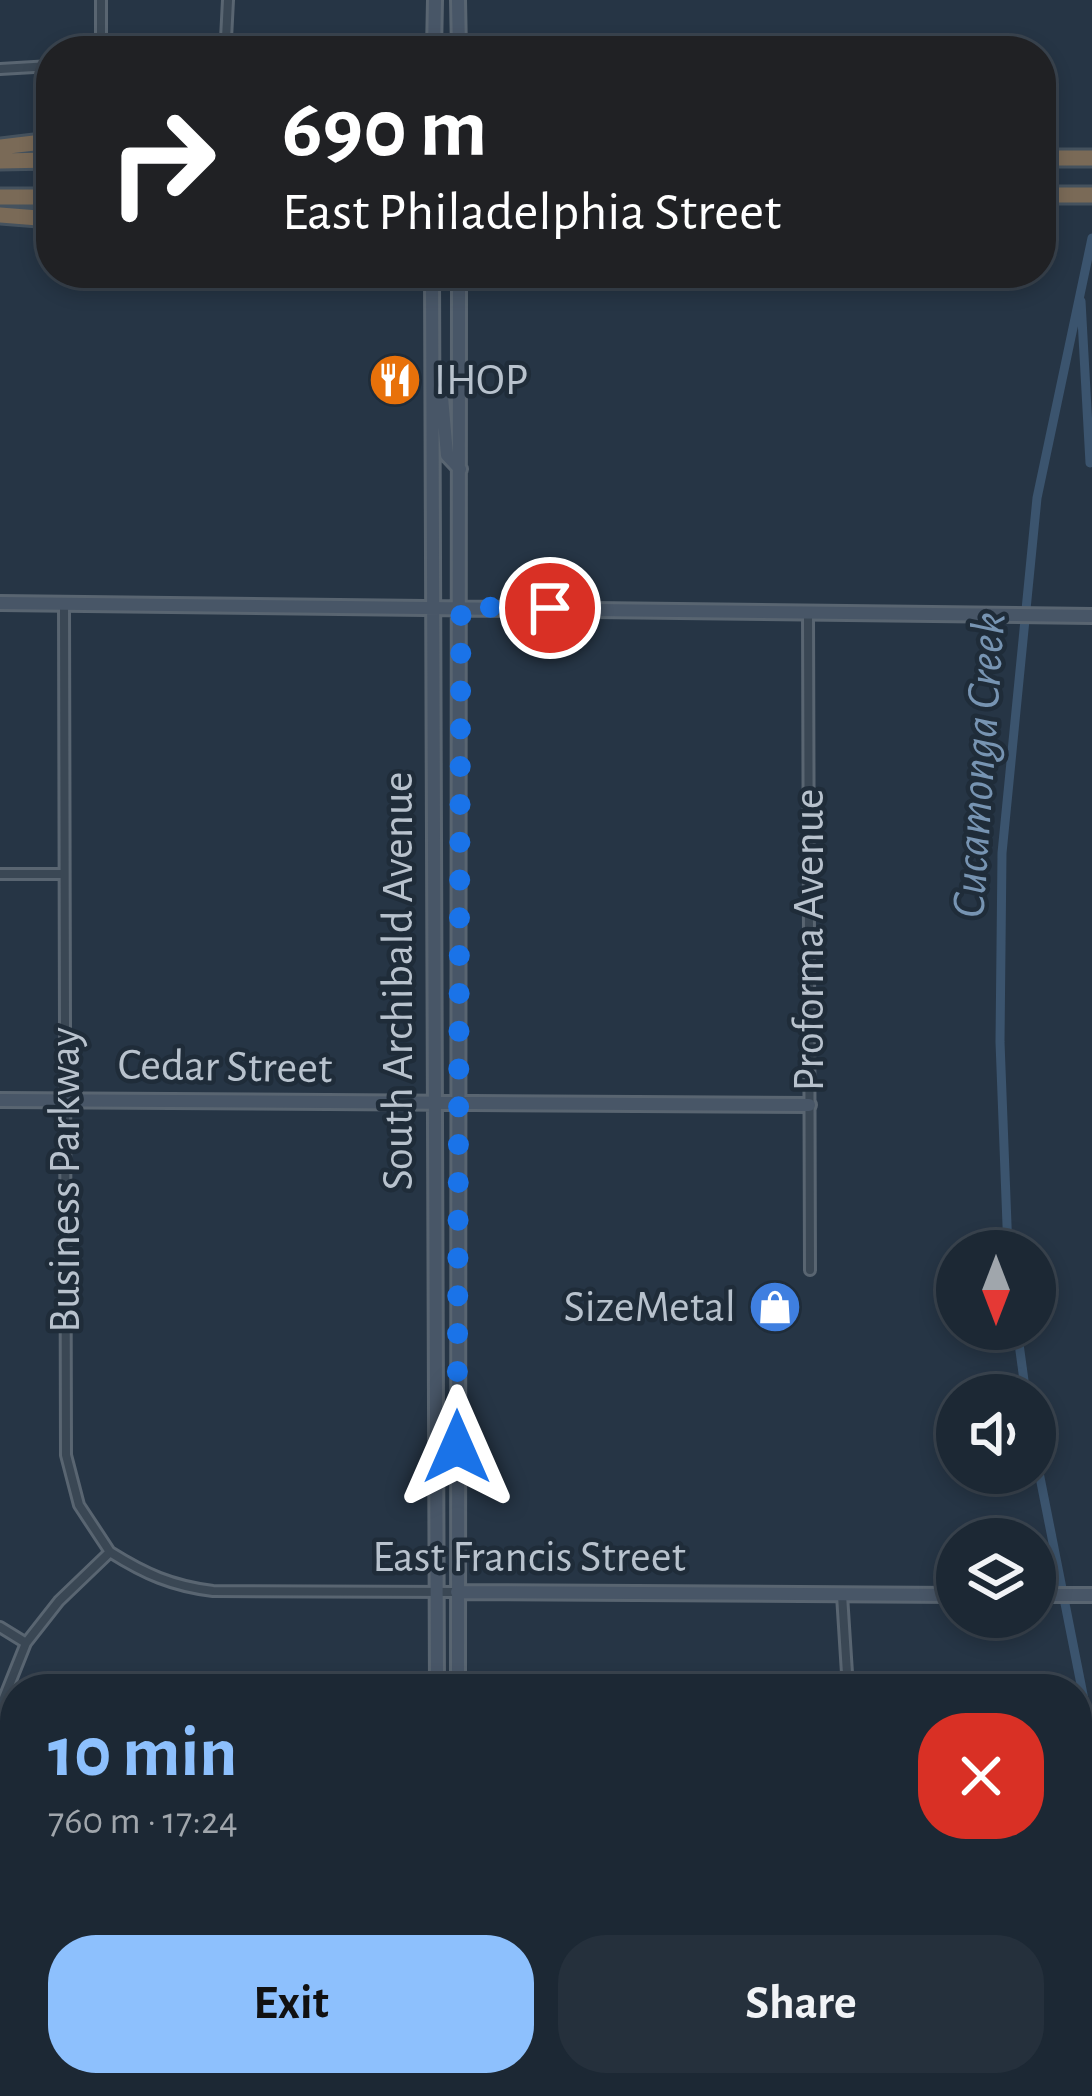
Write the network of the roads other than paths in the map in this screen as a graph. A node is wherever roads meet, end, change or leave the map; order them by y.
1 (100, 0) edge
2 (228, 0) edge
3 (435, 0) edge
4 (458, 0) edge
5 (100, 36) edge
6 (226, 36) edge
7 (434, 36) edge
8 (459, 36) edge
9 (36, 66) edge
10 (0, 69) edge
11 (36, 143) edge
12 (0, 147) edge
13 (1056, 158) edge
14 (1092, 158) edge
15 (36, 160) edge
16 (0, 161) edge
17 (1056, 195) edge
18 (1092, 195) edge
19 (0, 196) edge
20 (36, 196) edge
21 (0, 215) edge
22 (36, 218) edge
23 (433, 288) edge
24 (459, 288) edge
25 (433, 337) junction
26 (460, 469) junction
27 (0, 603) edge
28 (64, 603) junction
29 (434, 607) junction
30 (461, 607) junction
31 (808, 611) junction
32 (1092, 616) edge
33 (0, 874) edge
34 (64, 874) junction
35 (0, 1100) edge
36 (64, 1101) junction
37 (434, 1105) junction
38 (456, 1105) junction
39 (809, 1105) junction
40 (810, 1270) dead end
41 (110, 1552) junction
42 (435, 1592) junction
43 (458, 1592) junction
44 (842, 1594) junction
45 (936, 1594) edge
46 (1056, 1594) edge
47 (1088, 1595) edge
48 (0, 1628) edge
49 (26, 1643) junction
50 (14, 1674) edge
51 (436, 1674) edge
52 (458, 1674) edge
53 (847, 1674) edge

1 - 5 street
2 - 6 street
3 - 7 main road
4 - 8 main road
9 - 10 street
11 - 12 highway
13 - 14 highway
15 - 16 highway
17 - 18 highway
19 - 20 highway
21 - 22 highway
23 - 25 main road, South Archibald Avenue
24 - 26 main road, South Archibald Avenue
25 - 26 main road
25 - 29 main road, South Archibald Avenue
26 - 30 main road, South Archibald Avenue
27 - 28 main road
28 - 29 main road
28 - 34 street, Business Parkway
29 - 30 main road
29 - 37 main road, South Archibald Avenue
30 - 31 main road
30 - 38 main road, South Archibald Avenue
31 - 32 main road
31 - 39 street, Proforma Avenue
33 - 34 street
34 - 36 street, Business Parkway
35 - 36 main road, Cedar Street
36 - 37 main road, Cedar Street
36 - 41 street, Business Parkway
37 - 38 main road, Cedar Street
37 - 42 main road, South Archibald Avenue
38 - 39 main road, Cedar Street
38 - 43 main road, South Archibald Avenue
39 - 40 street, Proforma Avenue
41 - 42 street, East Francis Street
41 - 49 street
42 - 43 street, East Francis Street
42 - 51 main road, South Archibald Avenue
43 - 44 main road, East Francis Street
43 - 52 main road, South Archibald Avenue
44 - 45 main road, East Francis Street
44 - 53 street
46 - 47 main road
48 - 49 street
49 - 50 street

